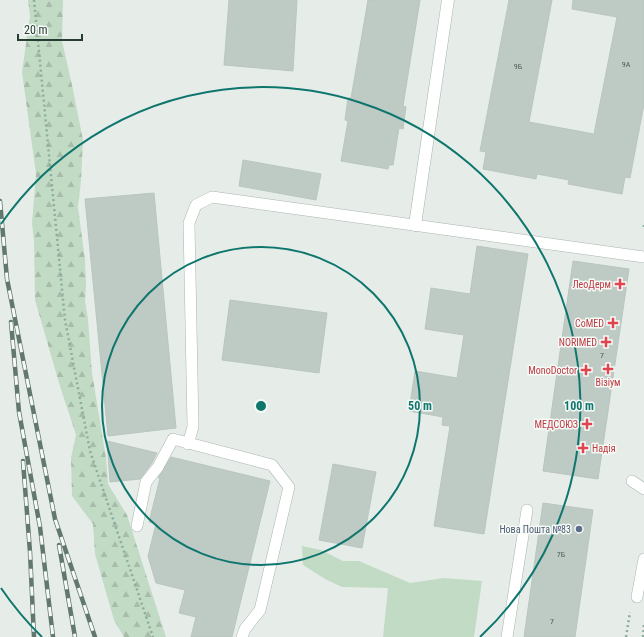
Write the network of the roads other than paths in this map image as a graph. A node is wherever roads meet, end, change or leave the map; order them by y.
1 (448, 0) edge
2 (415, 225) junction
3 (644, 257) edge
4 (188, 444) junction
5 (632, 481) dead end
6 (644, 489) edge
7 (527, 510) dead end
8 (137, 526) dead end
9 (644, 558) edge
10 (634, 601) road end
11 (242, 637) edge
12 (507, 637) edge

1 - 2 street
2 - 3 lane
2 - 4 lane
4 - 8 lane
4 - 11 lane
5 - 6 lane
7 - 12 lane
9 - 10 lane

